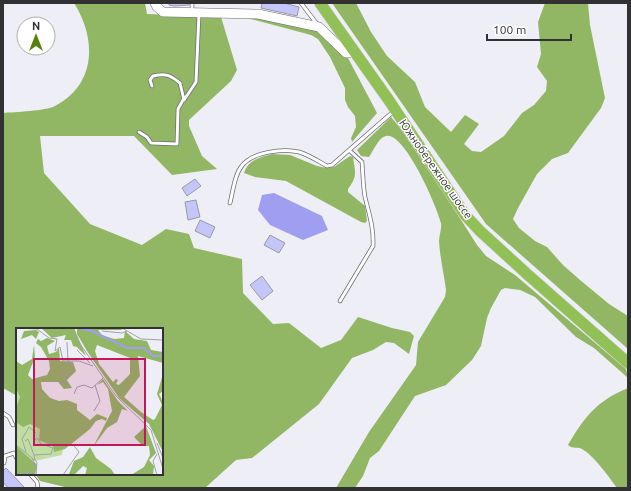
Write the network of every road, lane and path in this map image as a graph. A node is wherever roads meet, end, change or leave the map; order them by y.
1 (155, 3) edge
2 (301, 3) edge
3 (320, 3) edge
4 (327, 3) edge
5 (194, 9) edge
6 (319, 27) junction
7 (357, 51) junction
8 (152, 86) dead end
9 (184, 100) junction
10 (395, 110) junction
11 (139, 132) dead end
12 (350, 151) junction
13 (435, 164) junction
14 (230, 203) dead end
15 (340, 301) dead end
16 (627, 359) edge
17 (3, 412) edge
18 (12, 425) dead end
19 (16, 457) edge
20 (4, 464) dead end
21 (31, 475) edge
22 (38, 488) edge

1 - 5 street
2 - 6 lane
3 - 7 highway, Южнобережное шоссе
4 - 7 highway, Южнобережное шоссе
5 - 6 street
5 - 9 lane
6 - 7 street
7 - 10 highway, Южнобережное шоссе
7 - 13 highway, Южнобережное шоссе
8 - 9 lane
9 - 11 lane
10 - 12 lane
10 - 13 highway, Южнобережное шоссе
12 - 14 lane
12 - 15 lane
13 - 16 highway, Южнобережное шоссе
17 - 18 lane
19 - 20 lane
21 - 22 lane

